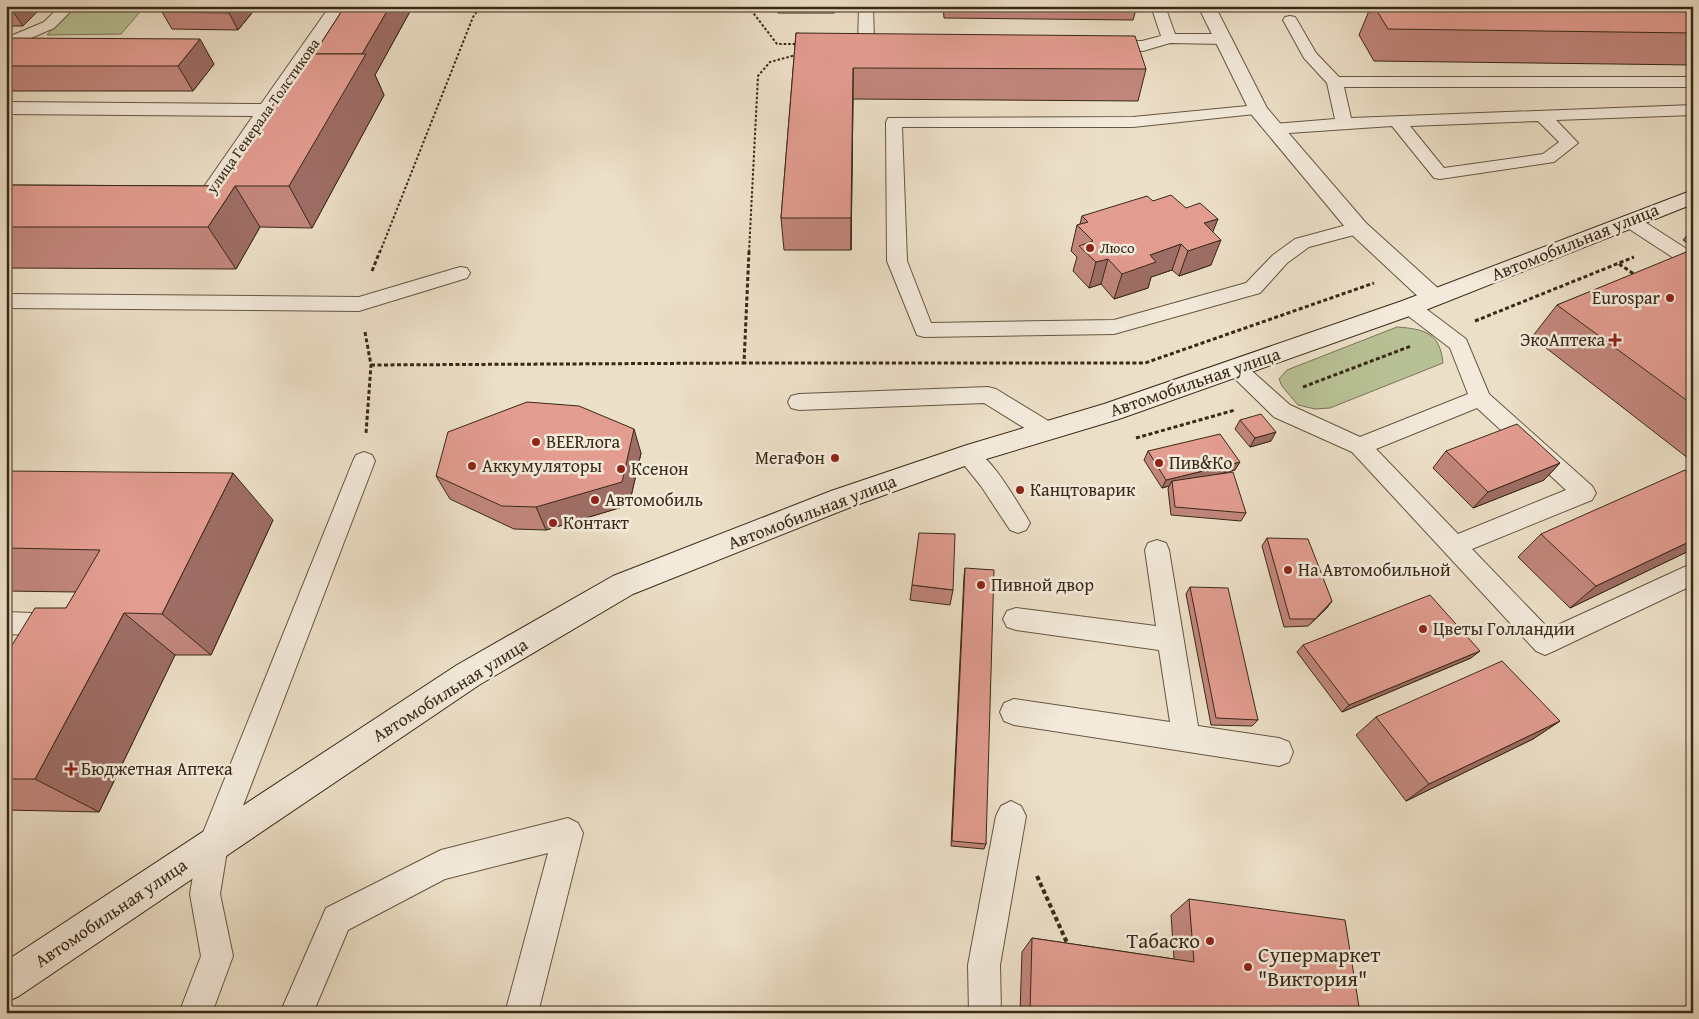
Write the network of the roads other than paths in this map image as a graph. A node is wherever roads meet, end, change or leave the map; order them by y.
1 (69, 6) edge
2 (339, 6) edge
3 (866, 6) edge
4 (1158, 6) edge
5 (1206, 6) edge
6 (1290, 20) dead end
7 (1169, 38) junction
8 (1224, 39) junction
9 (6, 44) edge
10 (895, 45) edge
11 (1094, 46) edge
12 (1335, 82) junction
13 (1693, 82) edge
14 (6, 108) edge
15 (266, 110) junction
16 (1258, 110) junction
17 (1693, 110) edge
18 (1543, 116) junction
19 (1397, 121) junction
20 (1344, 123) junction
21 (1274, 129) junction
22 (1693, 196) edge
23 (204, 201) edge
24 (1630, 221) junction
25 (1358, 228) junction
26 (1693, 262) edge
27 (460, 273) dead end
28 (1433, 297) junction
29 (6, 301) edge
30 (1410, 307) junction
31 (1237, 369) junction
32 (1480, 398) junction
33 (800, 402) dead end
34 (1047, 431) junction
35 (1360, 446) junction
36 (967, 455) junction
37 (364, 461) road end
38 (1018, 524) dead end
39 (1453, 546) junction
40 (1157, 550) dead end
41 (1693, 573) edge
42 (1016, 619) dead end
43 (6, 623) edge
44 (1171, 640) junction
45 (52, 649) edge
46 (1014, 712) dead end
47 (1186, 738) junction
48 (1279, 752) dead end
49 (1011, 816) dead end
50 (213, 845) junction
51 (6, 983) edge
52 (195, 1013) edge
53 (296, 1013) edge
54 (521, 1013) edge
55 (985, 1013) edge

1 - 9 lane
2 - 15 street, улица Генерала Толстикова
3 - 10 lane
4 - 7 lane
5 - 8 street
6 - 12 lane
7 - 8 lane
7 - 11 lane
8 - 16 street
12 - 13 lane
12 - 20 lane
14 - 15 street
15 - 23 street, улица Генерала Толстикова
16 - 21 street
16 - 25 lane
17 - 18 lane
18 - 19 lane
18 - 19 lane
19 - 20 lane
20 - 21 lane
21 - 25 street
22 - 24 street, Автомобильная улица
24 - 26 lane
24 - 28 street, Автомобильная улица
25 - 28 street
27 - 29 lane
28 - 30 street, Автомобильная улица
30 - 31 street, Автомобильная улица
30 - 32 lane
31 - 34 street, Автомобильная улица
31 - 35 lane
32 - 35 lane
32 - 39 lane
33 - 34 lane
34 - 36 street, Автомобильная улица
35 - 39 lane
36 - 38 lane
36 - 50 street, Автомобильная улица
37 - 50 lane
39 - 41 lane
40 - 44 lane
42 - 44 lane
43 - 45 lane
44 - 47 lane
46 - 47 lane
47 - 48 lane
49 - 55 lane
50 - 51 street, Автомобильная улица
50 - 52 lane
53 - 54 lane

